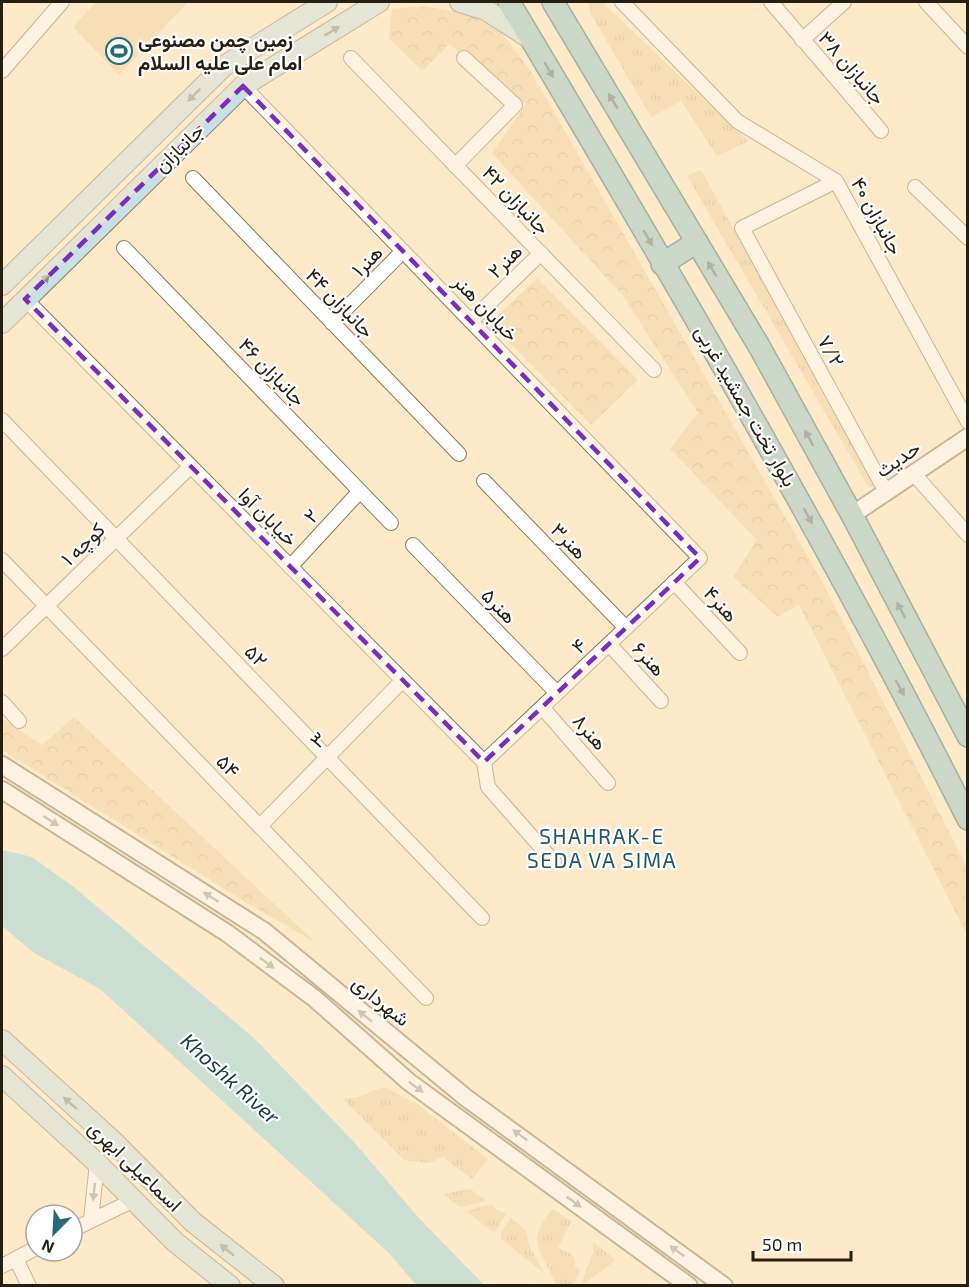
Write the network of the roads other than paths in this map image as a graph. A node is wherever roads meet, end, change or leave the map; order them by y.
1 (62, 2) edge
2 (327, 2) edge
3 (379, 2) edge
4 (460, 2) edge
5 (509, 2) edge
6 (553, 2) edge
7 (622, 2) edge
8 (771, 2) edge
9 (844, 2) edge
10 (926, 2) edge
11 (566, 11) edge
12 (531, 39) junction
13 (802, 40) junction
14 (968, 47) edge
15 (351, 58) dead end
16 (464, 58) dead end
17 (2, 70) edge
18 (243, 86) junction
19 (881, 131) dead end
20 (455, 166) junction
21 (118, 170) junction
22 (193, 178) dead end
23 (836, 181) junction
24 (915, 187) dead end
25 (138, 188) junction
26 (968, 238) edge
27 (697, 242) junction
28 (124, 248) dead end
29 (403, 251) junction
30 (541, 253) junction
31 (662, 264) junction
32 (2, 285) edge
33 (25, 299) junction
34 (471, 321) junction
35 (2, 323) edge
36 (332, 323) junction
37 (654, 370) dead end
38 (2, 420) edge
39 (968, 422) edge
40 (968, 437) edge
41 (459, 454) dead end
42 (191, 466) junction
43 (914, 474) junction
44 (484, 481) dead end
45 (360, 491) junction
46 (886, 492) junction
47 (852, 515) junction
48 (391, 523) dead end
49 (968, 535) edge
50 (116, 539) junction
51 (413, 545) dead end
52 (700, 558) joint
53 (2, 561) edge
54 (290, 567) junction
55 (674, 582) junction
56 (46, 606) junction
57 (626, 628) junction
58 (609, 644) junction
59 (2, 649) edge
60 (740, 653) dead end
61 (403, 680) junction
62 (557, 693) junction
63 (661, 701) dead end
64 (2, 702) edge
65 (542, 707) junction
66 (19, 721) dead end
67 (968, 736) edge
68 (327, 758) junction
69 (484, 762) junction
70 (2, 765) edge
71 (608, 783) dead end
72 (2, 790) edge
73 (968, 819) edge
74 (260, 826) junction
75 (554, 862) dead end
76 (482, 918) dead end
77 (426, 998) dead end
78 (2, 1040) edge
79 (2, 1076) edge
80 (97, 1163) junction
81 (134, 1200) junction
82 (91, 1220) junction
83 (84, 1224) edge
84 (24, 1254) edge
85 (15, 1259) junction
86 (2, 1266) edge
87 (29, 1286) edge
88 (230, 1286) edge
89 (274, 1286) edge
90 (689, 1286) edge
91 (724, 1286) edge

1 - 17 street
2 -> 21 main road, جانبازان
18 -> 3 main road, جانبازان
4 - 12 main road
5 - 12 main road, بلوار تخت جمشید غربی
6 - 11 main road, بلوار تخت جمشید غربی
7 - 23 street, ۴۰ جانبازان
8 - 13 street, ۳۸ جانبازان
9 - 13 street
10 - 14 street
27 -> 11 main road, بلوار تخت جمشید غربی
12 -> 31 main road, بلوار تخت جمشید غربی
13 - 19 street, ۳۸ جانبازان
15 - 20 street, ۴۲ جانبازان
16 - 20 street
18 - 25 main road, جانبازان
18 - 29 street, خیابان هنر
20 - 30 street, ۴۲ جانبازان
21 - 25 street
21 - 32 main road, جانبازان
22 - 36 street, ۴۴ جانبازان
23 - 39 street, ۴۰ جانبازان
23 - 46 street, ۷/۲
24 - 26 street
33 -> 25 main road, جانبازان
27 - 31 main road
47 -> 27 main road, بلوار تخت جمشید غربی
28 - 45 street, ۴۶ جانبازان
29 - 34 street, خیابان هنر
29 - 36 street, هنر۱
30 - 34 street, هنر۲
30 - 37 street, ۴۲ جانبازان
31 -> 73 main road, بلوار تخت جمشید غربی
33 - 35 main road, جانبازان
33 - 42 street, خیابان آوا
34 - 52 street, خیابان هنر
36 - 41 street, ۴۴ جانبازان
38 - 50 street, ۵۲
40 - 43 street, حدیث
42 - 50 street, کوچه ۱
42 - 54 street, خیابان آوا
43 - 46 street, حدیث
43 - 49 street
44 - 57 street, هنر۳
45 - 48 street, ۴۶ جانبازان
45 - 54 street, ۲
46 - 47 street, حدیث
67 -> 47 main road, بلوار تخت جمشید غربی
50 - 56 street, کوچه ۱
50 - 68 street, ۵۲
51 - 62 street, هنر۵
52 - 55 street, ۴
53 - 56 street, ۵۴
54 - 61 street, خیابان آوا
55 - 57 street, ۴
55 - 60 street, هنر۴
56 - 59 street, کوچه ۱
56 - 74 street, ۵۴
57 - 58 street, ۴
58 - 62 street, ۴
58 - 63 street, هنر۶
61 - 68 street, ۳
61 - 69 street, خیابان آوا
62 - 65 street, ۴
64 - 66 street
65 - 69 street, ۴
65 - 71 street, هنر۸
68 - 74 street, ۳
68 - 76 street, ۵۲
69 - 75 street
91 -> 70 street, شهرداری
72 -> 90 street, شهرداری
74 - 77 street, ۵۴
89 -> 78 main road, اسماعیلی ابهری
79 - 80 main road, اسماعیلی ابهری
80 - 81 main road, اسماعیلی ابهری
80 -> 82 street
81 - 82 street
81 - 88 main road, اسماعیلی ابهری
82 - 83 street
84 - 85 street
85 - 86 street
85 - 87 street

